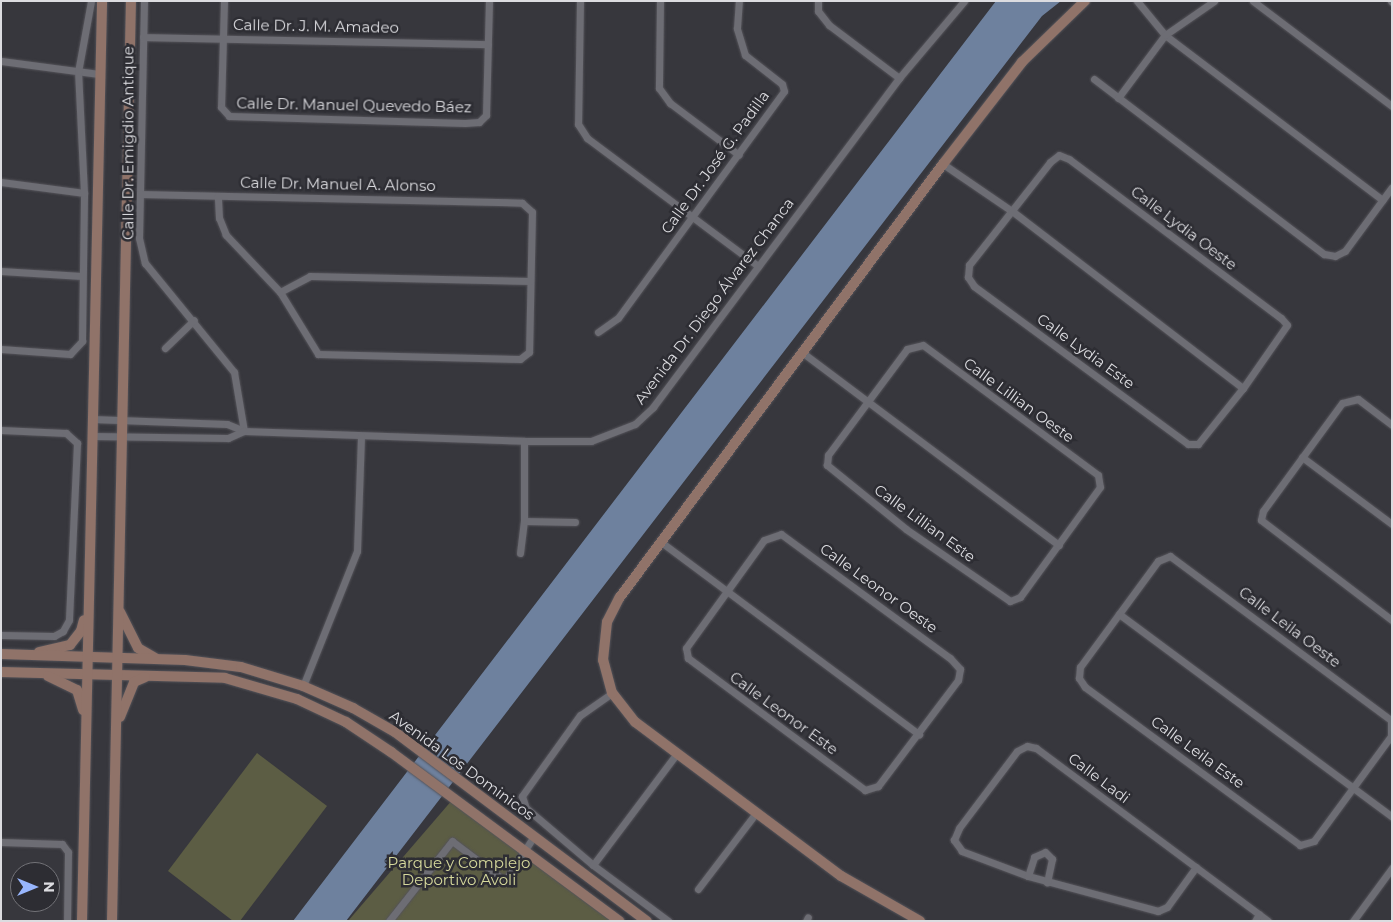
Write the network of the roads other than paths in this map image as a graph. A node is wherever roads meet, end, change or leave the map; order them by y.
1 (91, 1) edge
2 (102, 1) edge
3 (132, 1) edge
4 (144, 1) edge
5 (224, 1) edge
6 (489, 1) edge
7 (580, 1) edge
8 (660, 1) edge
9 (739, 1) edge
10 (818, 1) edge
11 (964, 1) edge
12 (1085, 1) edge
13 (1137, 1) edge
14 (1214, 1) edge
15 (1253, 1) edge
16 (1165, 35) junction
17 (143, 37) junction
18 (223, 38) junction
19 (488, 44) junction
20 (1, 61) edge
21 (78, 72) junction
22 (99, 74) junction
23 (899, 78) junction
24 (1094, 79) dead end
25 (1118, 98) junction
26 (1392, 106) edge
27 (739, 155) junction
28 (943, 164) junction
29 (1, 182) edge
30 (1392, 187) edge
31 (84, 193) junction
32 (140, 194) junction
33 (218, 196) junction
34 (1382, 200) junction
35 (1012, 211) junction
36 (693, 218) junction
37 (758, 266) junction
38 (1, 271) edge
39 (82, 276) junction
40 (530, 281) junction
41 (280, 292) junction
42 (194, 320) junction
43 (598, 332) dead end
44 (165, 348) dead end
45 (1, 350) edge
46 (803, 353) junction
47 (1243, 388) junction
48 (868, 401) junction
49 (92, 419) junction
50 (122, 420) junction
51 (1392, 425) edge
52 (1, 430) edge
53 (244, 431) junction
54 (92, 436) junction
55 (122, 436) junction
56 (361, 436) junction
57 (524, 441) junction
58 (1302, 457) junction
59 (524, 521) junction
60 (575, 522) dead end
61 (1392, 524) edge
62 (661, 542) junction
63 (1059, 545) junction
64 (520, 552) dead end
65 (727, 590) junction
66 (88, 597) junction
67 (118, 607) junction
68 (1119, 614) junction
69 (1392, 620) edge
70 (1, 635) edge
71 (1, 654) edge
72 (27, 655) junction
73 (87, 657) junction
74 (118, 658) junction
75 (158, 659) junction
76 (1, 672) edge
77 (35, 672) junction
78 (87, 673) junction
79 (117, 674) junction
80 (151, 675) junction
81 (303, 686) junction
82 (612, 693) junction
83 (86, 721) junction
84 (116, 730) junction
85 (918, 734) junction
86 (677, 753) junction
87 (1353, 788) junction
88 (756, 813) junction
89 (1392, 817) edge
90 (534, 836) junction
91 (1, 842) edge
92 (525, 851) junction
93 (593, 864) junction
94 (1196, 867) junction
95 (1392, 868) edge
96 (1028, 876) junction
97 (1047, 882) junction
98 (698, 889) dead end
99 (1259, 914) junction
100 (67, 921) edge
101 (82, 921) edge
102 (112, 921) edge
103 (389, 921) edge
104 (619, 921) edge
105 (647, 921) edge
106 (668, 921) edge
107 (920, 921) edge
108 (1255, 921) edge
109 (1268, 921) edge
110 (1353, 921) edge

1 - 21 street
2 - 22 street
3 - 50 street
4 - 17 street, Calle Dr. Emigdio Antique
5 - 18 street, Calle Dr. Manuel Quevedo Báez
6 - 19 street, Calle Dr. Manuel Quevedo Báez
7 - 36 street
8 - 27 street
9 - 27 street, Calle Dr. José G. Padilla
10 - 23 street
11 - 23 street, Avenida Dr. Diego Álvarez Chanca
12 - 28 street
13 - 16 street
14 - 16 street
15 - 26 street
16 - 25 street
16 - 34 street
17 - 18 street, Calle Dr. J. M. Amadeo
17 - 32 street, Calle Dr. Emigdio Antique
18 - 19 street, Calle Dr. J. M. Amadeo
18 - 19 street, Calle Dr. Manuel Quevedo Báez
20 - 21 street
21 - 22 street
21 - 31 street
22 - 49 street
23 - 37 street, Avenida Dr. Diego Álvarez Chanca
24 - 25 street
25 - 34 street
27 - 36 street, Calle Dr. José G. Padilla
28 - 35 street
28 - 46 street
29 - 31 street
30 - 34 street
31 - 39 street
32 - 33 street, Calle Dr. Manuel A. Alonso
32 - 42 street, Calle Dr. Emigdio Antique
33 - 40 street, Calle Dr. Manuel A. Alonso
33 - 41 street
35 - 47 street
35 - 47 street, Calle Lydia Oeste
35 - 47 street, Calle Lydia Este
36 - 37 street
36 - 43 street, Calle Dr. José G. Padilla
37 - 57 street, Avenida Dr. Diego Álvarez Chanca
38 - 39 street
39 - 45 street
40 - 41 street
40 - 41 street
42 - 44 street
42 - 53 street, Calle Dr. Emigdio Antique
46 - 48 street
46 - 62 street
48 - 63 street
48 - 63 street, Calle Lillian Este
48 - 63 street, Calle Lillian Oeste
49 - 50 street, Avenida Dr. Diego Álvarez Chanca
49 - 54 street
50 - 53 street, Avenida Dr. Diego Álvarez Chanca
50 - 55 street
51 - 58 street
52 - 70 street
53 - 55 street, Avenida Dr. Diego Álvarez Chanca
53 - 56 street, Avenida Dr. Diego Álvarez Chanca
54 - 55 street, Avenida Dr. Diego Álvarez Chanca
54 - 66 street
55 - 67 street
56 - 57 street, Avenida Dr. Diego Álvarez Chanca
56 - 81 street
57 - 59 street
58 - 61 street
58 - 69 street
59 - 60 street
59 - 64 street
62 - 65 street
62 - 82 street
65 - 85 street
65 - 85 street, Calle Leonor Este
65 - 85 street, Calle Leonor Oeste
66 - 72 street
66 - 73 street
67 - 74 street
67 - 75 street
68 - 87 street
68 - 87 street, Calle Leila Este
68 - 87 street, Calle Leila Oeste
71 - 72 street, Avenida Los Dominicos
72 - 73 street, Avenida Los Dominicos
73 - 74 street, Avenida Los Dominicos
73 - 78 street
74 - 75 street, Avenida Los Dominicos
74 - 79 street
75 - 81 street, Avenida Los Dominicos
76 - 77 street, Avenida Los Dominicos
77 - 78 street, Avenida Los Dominicos
77 - 83 street
78 - 79 street, Avenida Los Dominicos
78 - 83 street
79 - 80 street, Avenida Los Dominicos
79 - 84 street
80 - 84 street
80 - 92 street, Avenida Los Dominicos
81 - 90 street, Avenida Los Dominicos
82 - 86 street
82 - 93 street
83 - 101 street
84 - 102 street
86 - 88 street
86 - 93 street
87 - 89 street
88 - 98 street
88 - 107 street
90 - 92 street
90 - 105 street, Avenida Los Dominicos
91 - 100 street
92 - 103 street
92 - 104 street, Avenida Los Dominicos
93 - 106 street
94 - 96 street, Calle Ladi
94 - 97 street
94 - 99 street, Calle Ladi
95 - 110 street
96 - 97 street
96 - 97 street
99 - 108 street
99 - 109 street, Calle Ladi

